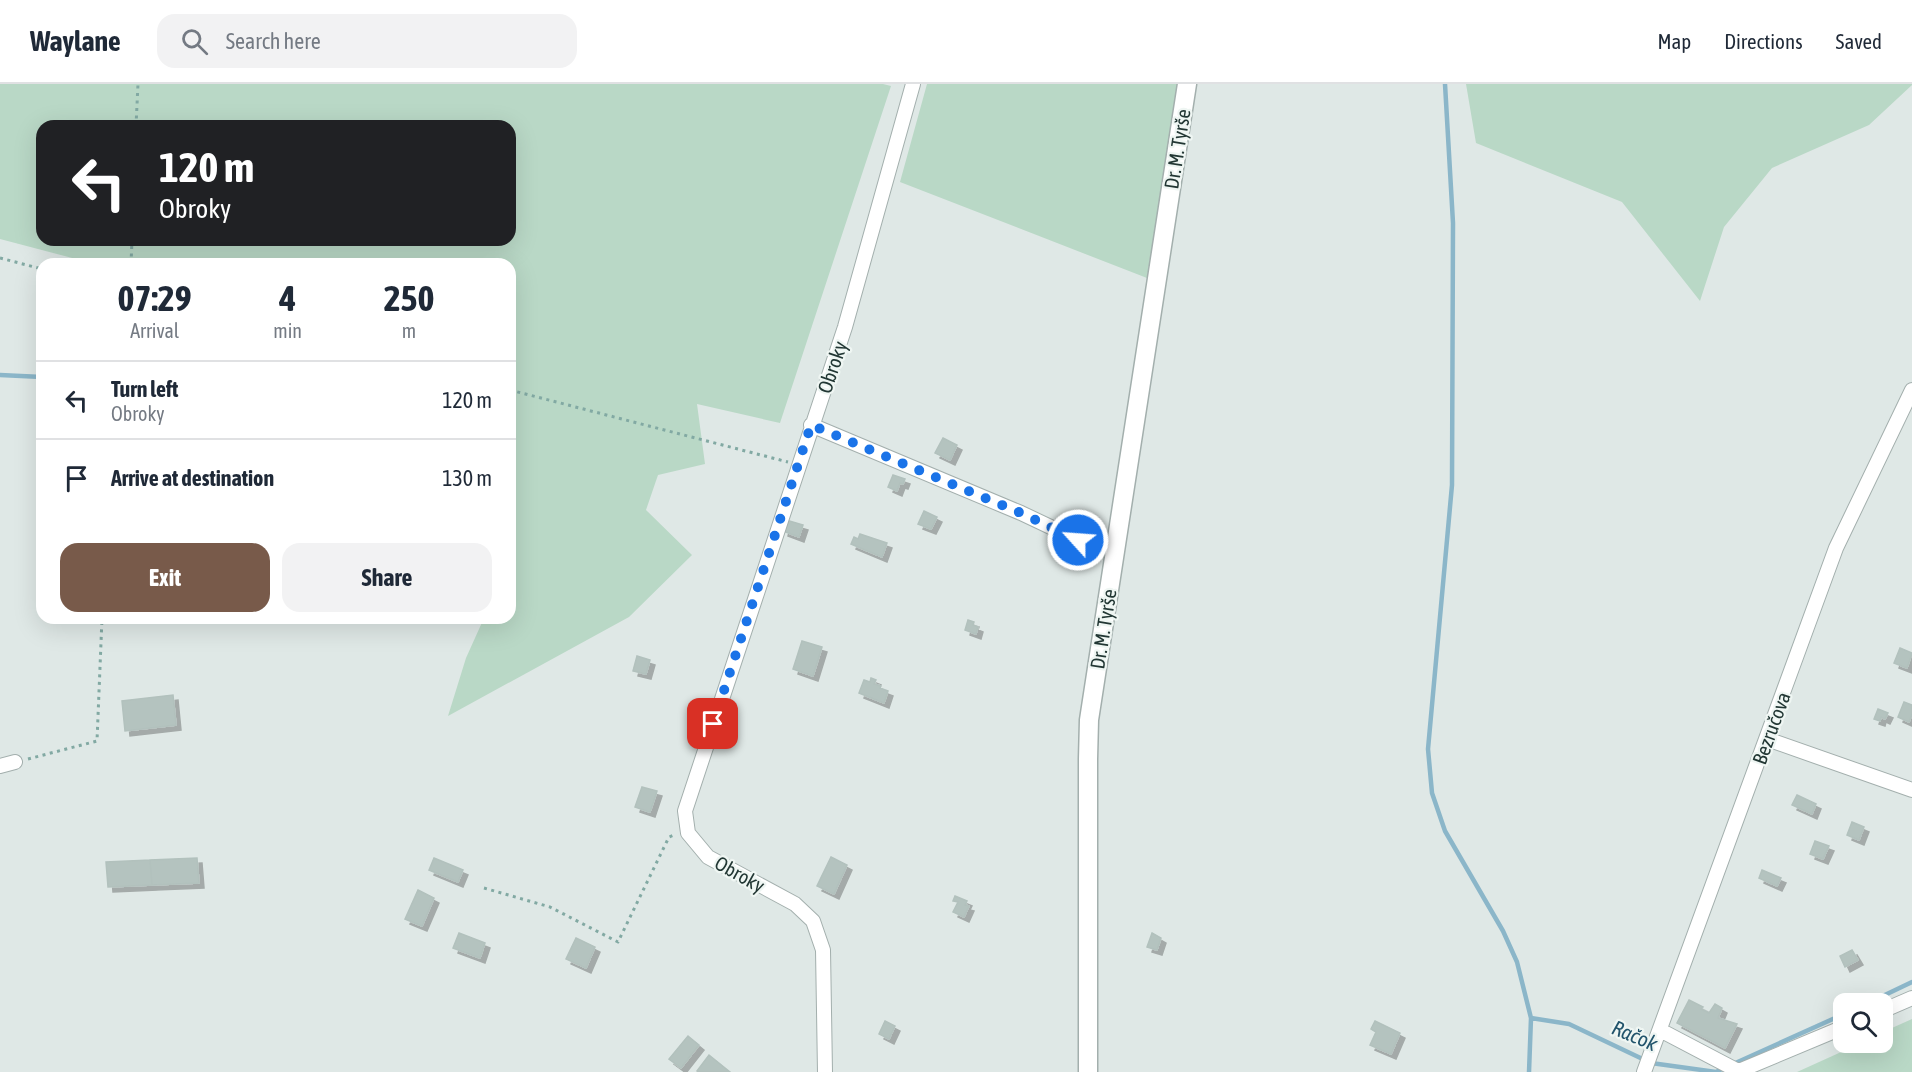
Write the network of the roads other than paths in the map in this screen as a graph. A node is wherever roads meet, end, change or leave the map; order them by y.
1 (913, 84) edge
2 (1187, 84) edge
3 (1912, 390) edge
4 (811, 425) junction
5 (1078, 540) dead end
6 (1767, 739) junction
7 (15, 762) road end
8 (0, 766) edge
9 (1912, 790) edge
10 (1912, 998) edge
11 (1893, 1006) edge
12 (1660, 1030) junction
13 (1833, 1032) edge
14 (825, 1072) edge
15 (1088, 1072) edge
16 (1644, 1072) edge
17 (1739, 1072) edge

1 - 4 street, Obroky
2 - 15 street, Dr. M. Tyrše
3 - 6 street, Bezručova
4 - 5 street
4 - 14 street, Obroky
6 - 9 street
6 - 12 street, Bezručova
7 - 8 street
10 - 11 street
12 - 16 street, Bezručova
12 - 17 street
13 - 17 street

